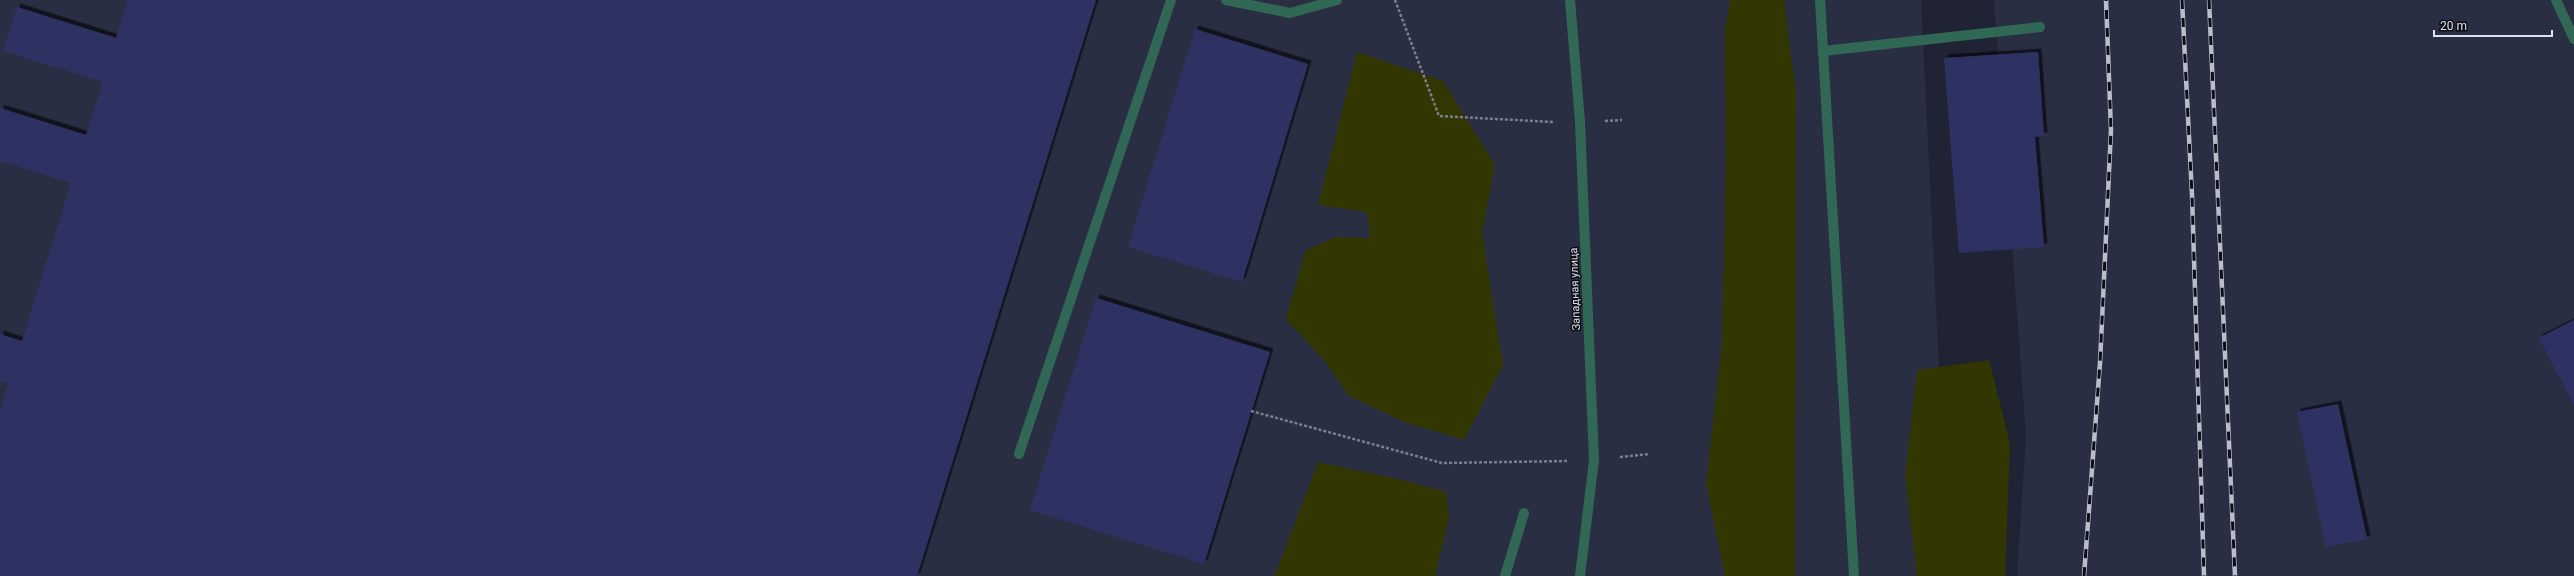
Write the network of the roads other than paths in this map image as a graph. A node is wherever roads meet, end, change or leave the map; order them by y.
1 (1171, 0) edge
2 (1226, 0) edge
3 (1337, 0) edge
4 (1570, 0) edge
5 (1820, 0) edge
6 (2556, 0) edge
7 (2040, 27) dead end
8 (2574, 39) edge
9 (1823, 51) junction
10 (1019, 454) dead end
11 (1524, 513) dead end
12 (1505, 576) edge
13 (1580, 576) edge
14 (1854, 576) edge

1 - 10 street
2 - 3 street
4 - 13 street, Западная улица
5 - 9 street
6 - 8 street
7 - 9 street
9 - 14 street
11 - 12 street

